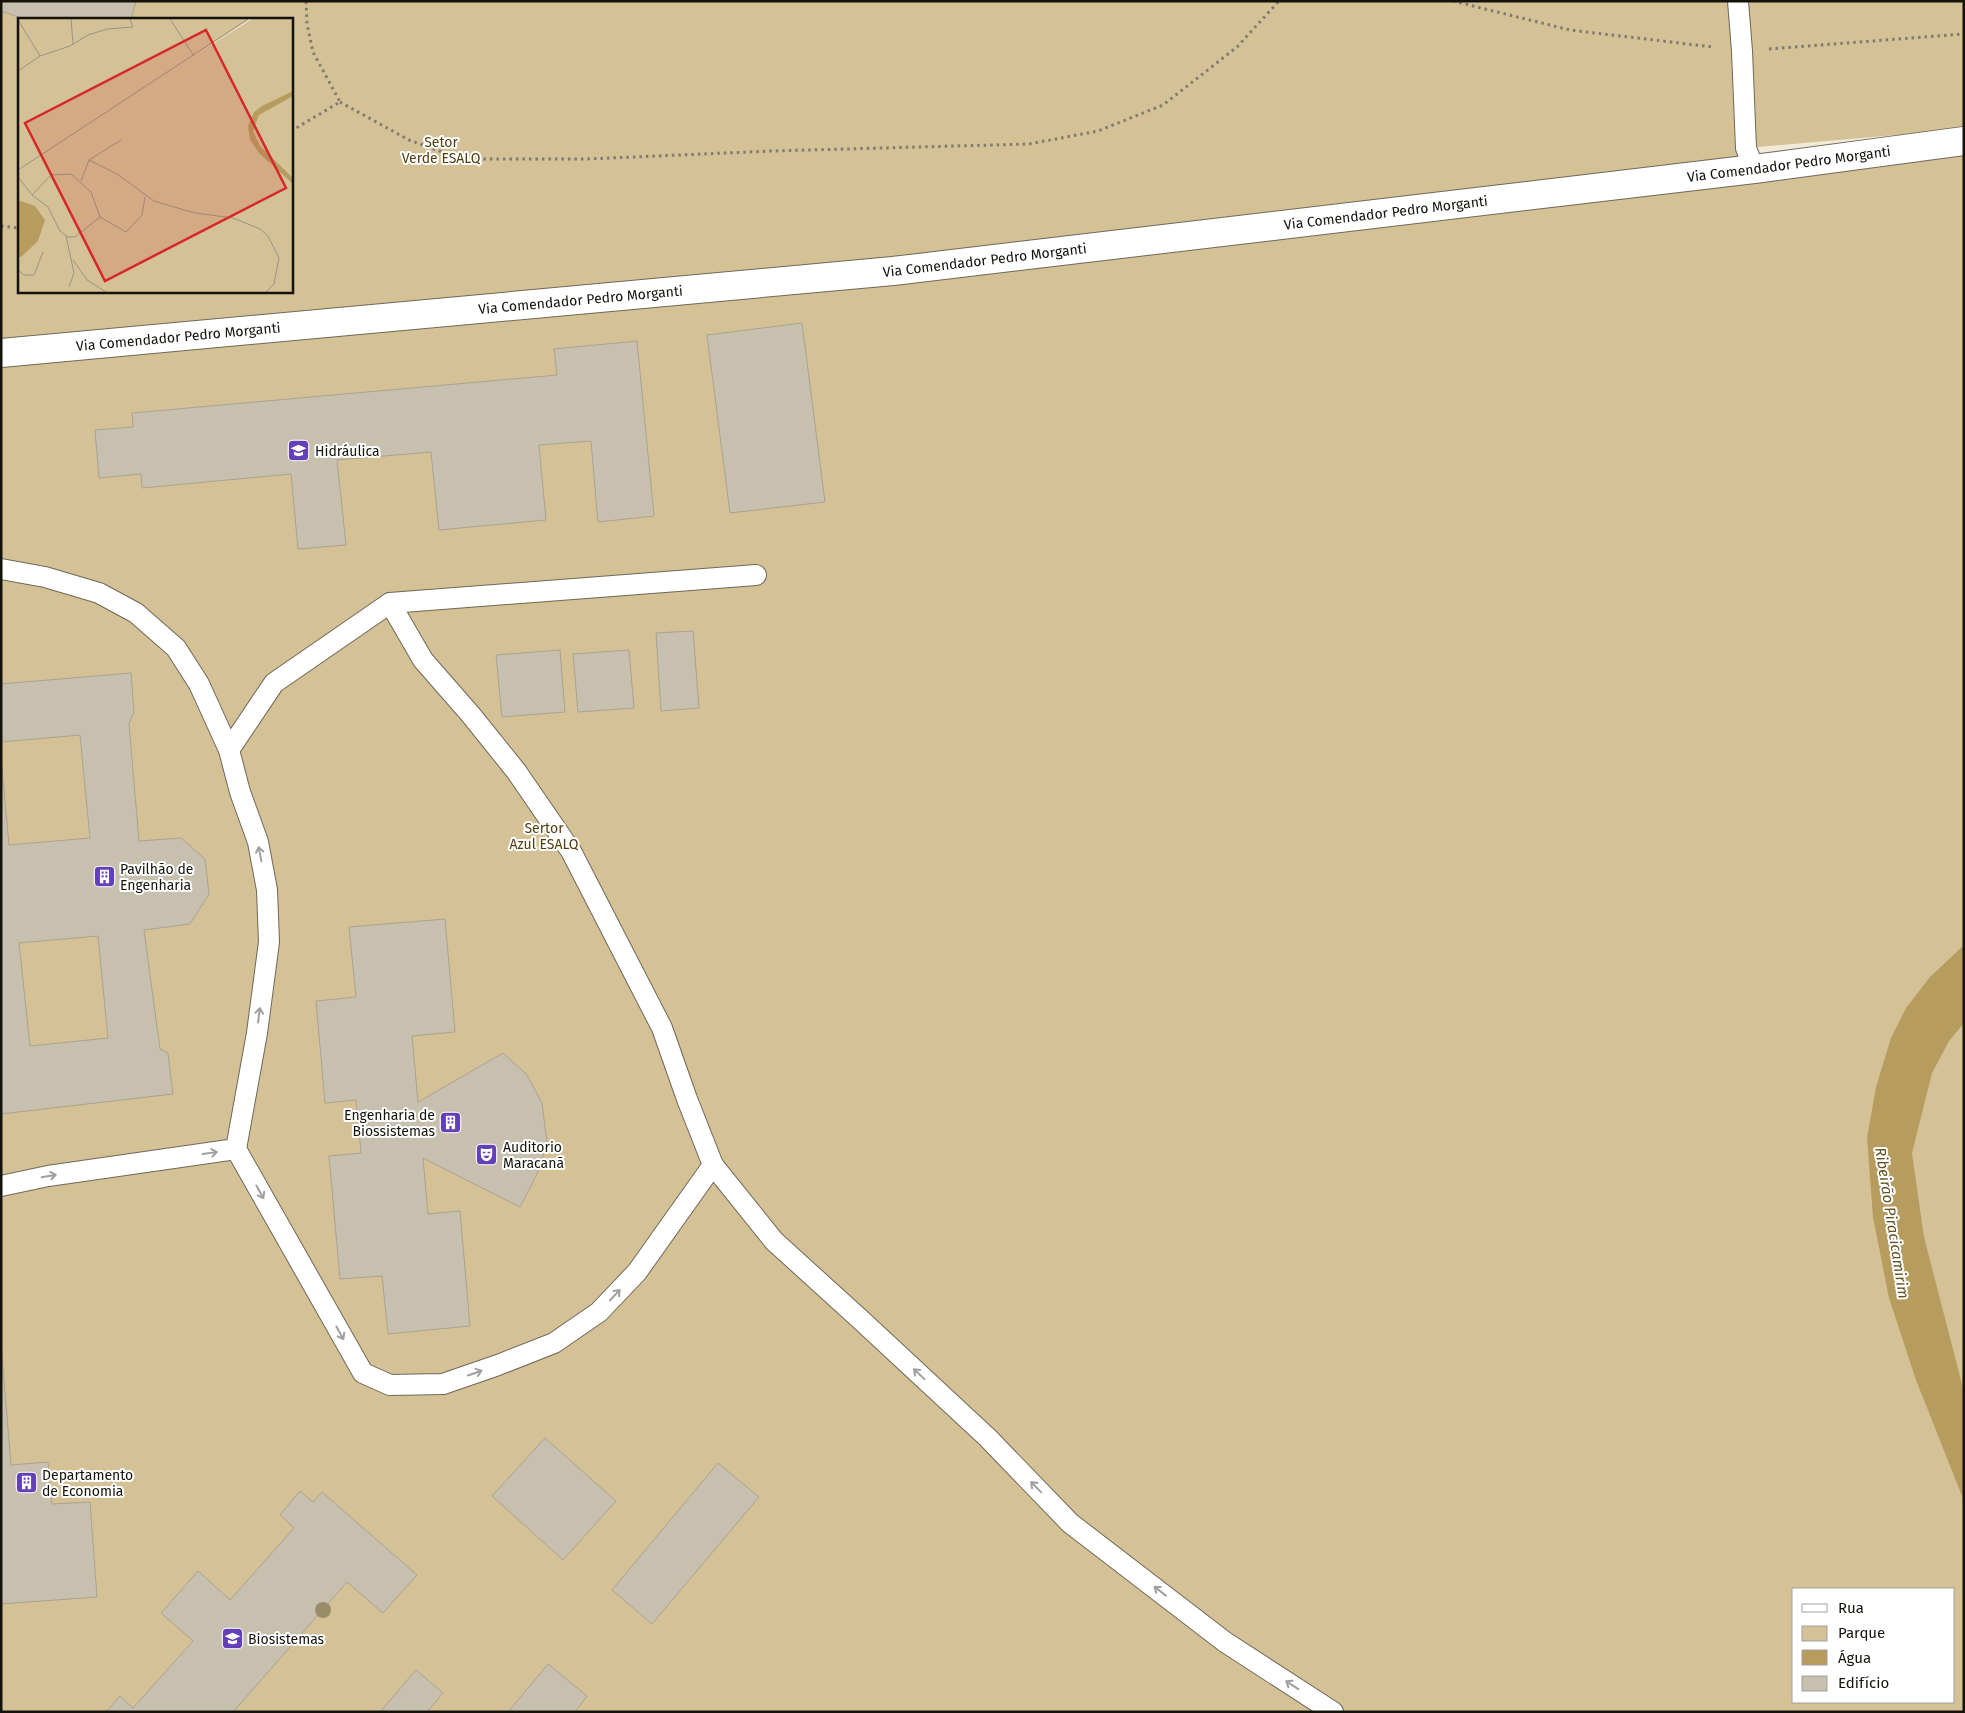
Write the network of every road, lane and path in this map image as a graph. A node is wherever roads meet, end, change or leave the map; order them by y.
1 (306, 1) edge
2 (1279, 1) edge
3 (1453, 1) edge
4 (1738, 1) edge
5 (1964, 34) edge
6 (1742, 51) junction
7 (340, 102) junction
8 (292, 130) edge
9 (1964, 141) edge
10 (1754, 169) junction
11 (1, 226) edge
12 (18, 228) edge
13 (1, 353) edge
14 (1, 570) edge
15 (756, 575) dead end
16 (390, 603) junction
17 (229, 750) junction
18 (236, 1149) junction
19 (713, 1164) junction
20 (1, 1186) edge
21 (1333, 1712) edge

1 - 7 path
2 - 7 path
3 - 6 path
4 - 6 lane
5 - 6 path
6 - 10 lane
7 - 8 path
9 - 10 street, Via Comendador Pedro Morganti
10 - 13 street, Via Comendador Pedro Morganti
11 - 12 path
14 - 17 lane
15 - 16 lane
16 - 17 lane
16 - 19 lane
18 -> 17 lane
18 -> 19 lane
20 -> 18 lane
21 -> 19 lane

